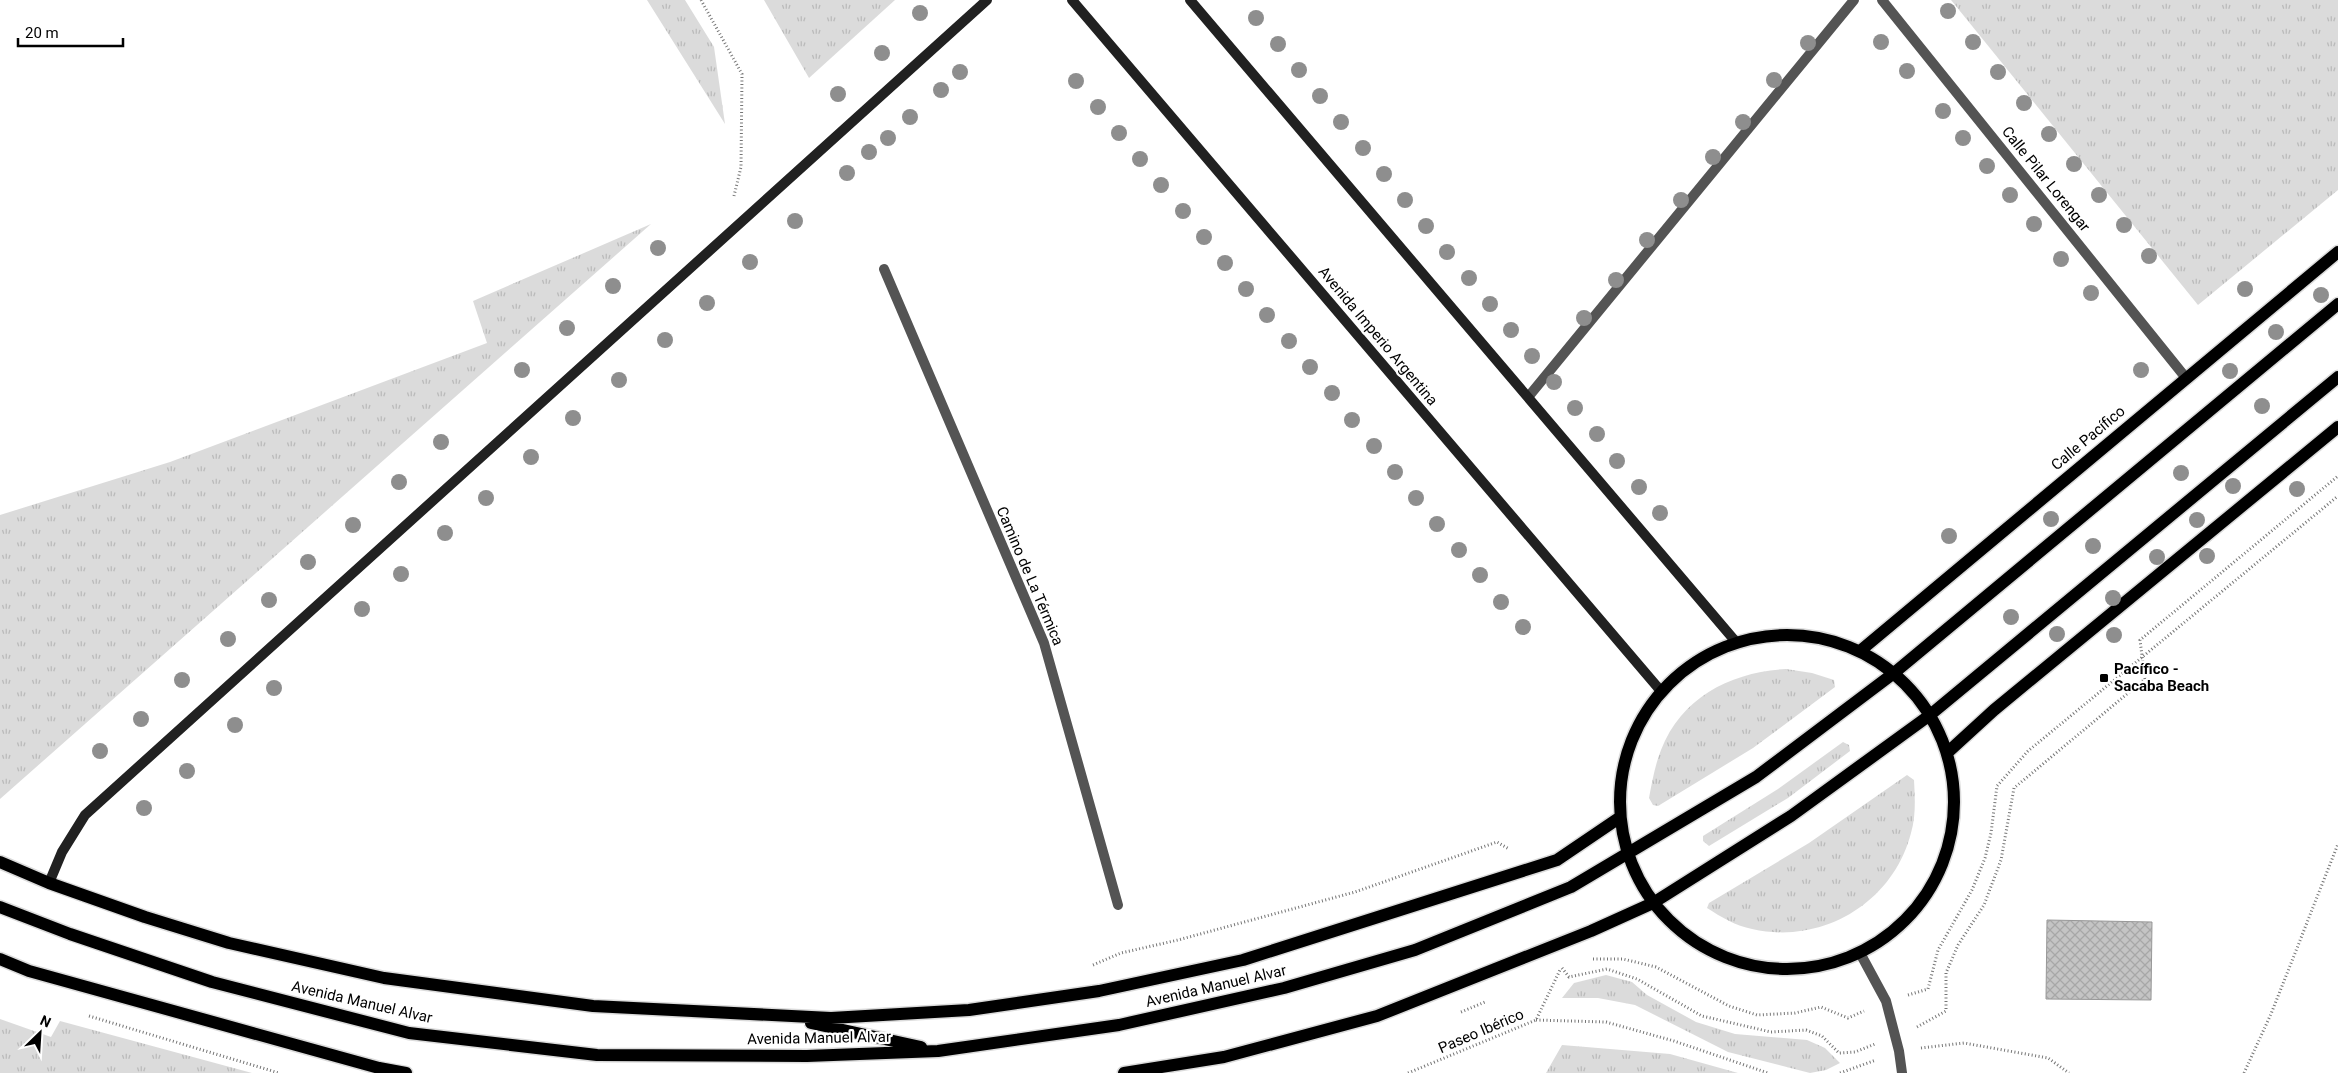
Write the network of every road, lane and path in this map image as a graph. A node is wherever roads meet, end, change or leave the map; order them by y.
1 (701, 0) edge
2 (987, 0) edge
3 (1072, 0) edge
4 (1190, 0) edge
5 (1854, 0) edge
6 (1882, 0) edge
7 (725, 236) junction
8 (2338, 252) edge
9 (884, 269) dead end
10 (2338, 304) edge
11 (2338, 377) edge
12 (2186, 378) junction
13 (1529, 396) junction
14 (2338, 426) edge
15 (2338, 476) edge
16 (2338, 496) edge
17 (1736, 642) junction
18 (1860, 651) junction
19 (2142, 657) junction
20 (1894, 673) junction
21 (1660, 690) junction
22 (1930, 715) junction
23 (1947, 753) junction
24 (1619, 818) junction
25 (2338, 844) edge
26 (1628, 855) junction
27 (0, 862) edge
28 (1521, 872) junction
29 (49, 882) junction
30 (1653, 903) junction
31 (1118, 905) dead end
32 (0, 907) edge
33 (1860, 953) junction
34 (0, 959) edge
35 (1589, 960) dead end
36 (1570, 965) dead end
37 (1089, 967) dead end
38 (1561, 968) junction
39 (1886, 1001) junction
40 (85, 1014) dead end
41 (778, 1016) junction
42 (1536, 1020) junction
43 (1894, 1037) junction
44 (938, 1051) junction
45 (1899, 1051) junction
46 (279, 1073) edge
47 (406, 1073) edge
48 (1124, 1073) edge
49 (1408, 1073) edge
50 (1768, 1073) edge
51 (1840, 1073) edge
52 (1902, 1073) edge
53 (2069, 1073) edge
54 (2244, 1073) edge

1 - 7 path
2 - 7 street
3 - 21 street, Avenida Imperio Argentina
4 - 13 street
5 - 13 street
6 - 12 street, Calle Pilar Lorengar
7 - 29 street
8 - 12 main road, Calle Pacífico
9 - 31 street, Camino de La Térmica
10 - 20 main road
11 - 22 main road
12 - 18 main road, Calle Pacífico
13 - 17 street
14 - 23 main road
15 - 19 path
16 - 19 path
17 - 18 main road
17 - 21 main road
18 - 20 main road
19 - 39 path
19 - 43 path
20 - 22 main road
20 - 26 main road, Avenida Manuel Alvar
21 - 24 main road
22 - 23 main road
22 - 30 main road
23 - 33 main road
24 - 26 main road
24 - 28 main road, Avenida Manuel Alvar
25 - 54 path
26 - 30 main road
26 - 44 main road, Avenida Manuel Alvar
27 - 29 main road, Avenida Manuel Alvar
28 - 37 path
28 - 41 main road, Avenida Manuel Alvar
29 - 41 main road, Avenida Manuel Alvar
30 - 33 main road
30 - 48 main road
32 - 44 main road, Avenida Manuel Alvar
33 - 39 street
34 - 47 main road
35 - 39 path
36 - 38 path
38 - 42 path, Paseo Ibérico
38 - 43 path
39 - 43 street
40 - 46 path
41 - 44 main road
42 - 49 path, Paseo Ibérico
42 - 50 path
43 - 45 street
45 - 51 path
45 - 52 street
45 - 53 path

